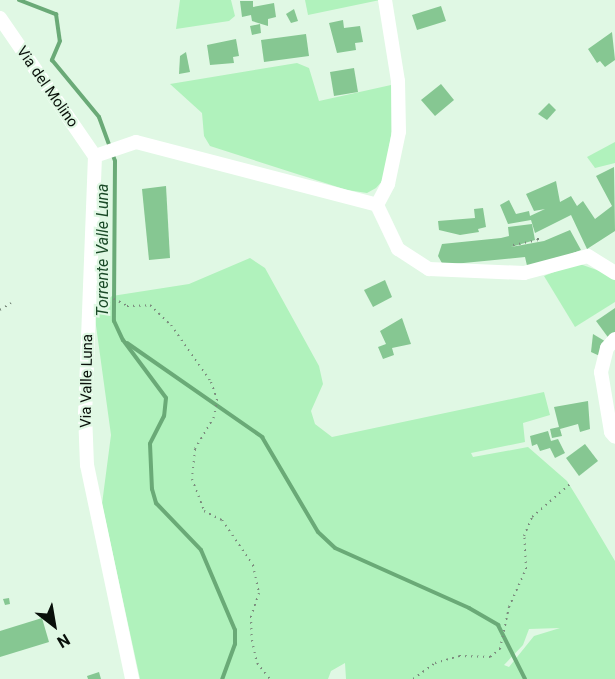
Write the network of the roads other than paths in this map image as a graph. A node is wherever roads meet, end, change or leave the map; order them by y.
1 (385, 0) edge
2 (0, 18) edge
3 (99, 153) junction
4 (377, 205) junction
5 (615, 273) edge
6 (615, 339) edge
7 (615, 437) edge
8 (132, 679) edge

1 - 4 street
2 - 3 street, Via del Molino
3 - 4 street
3 - 8 street, Via Valle Luna
4 - 5 street
6 - 7 street

